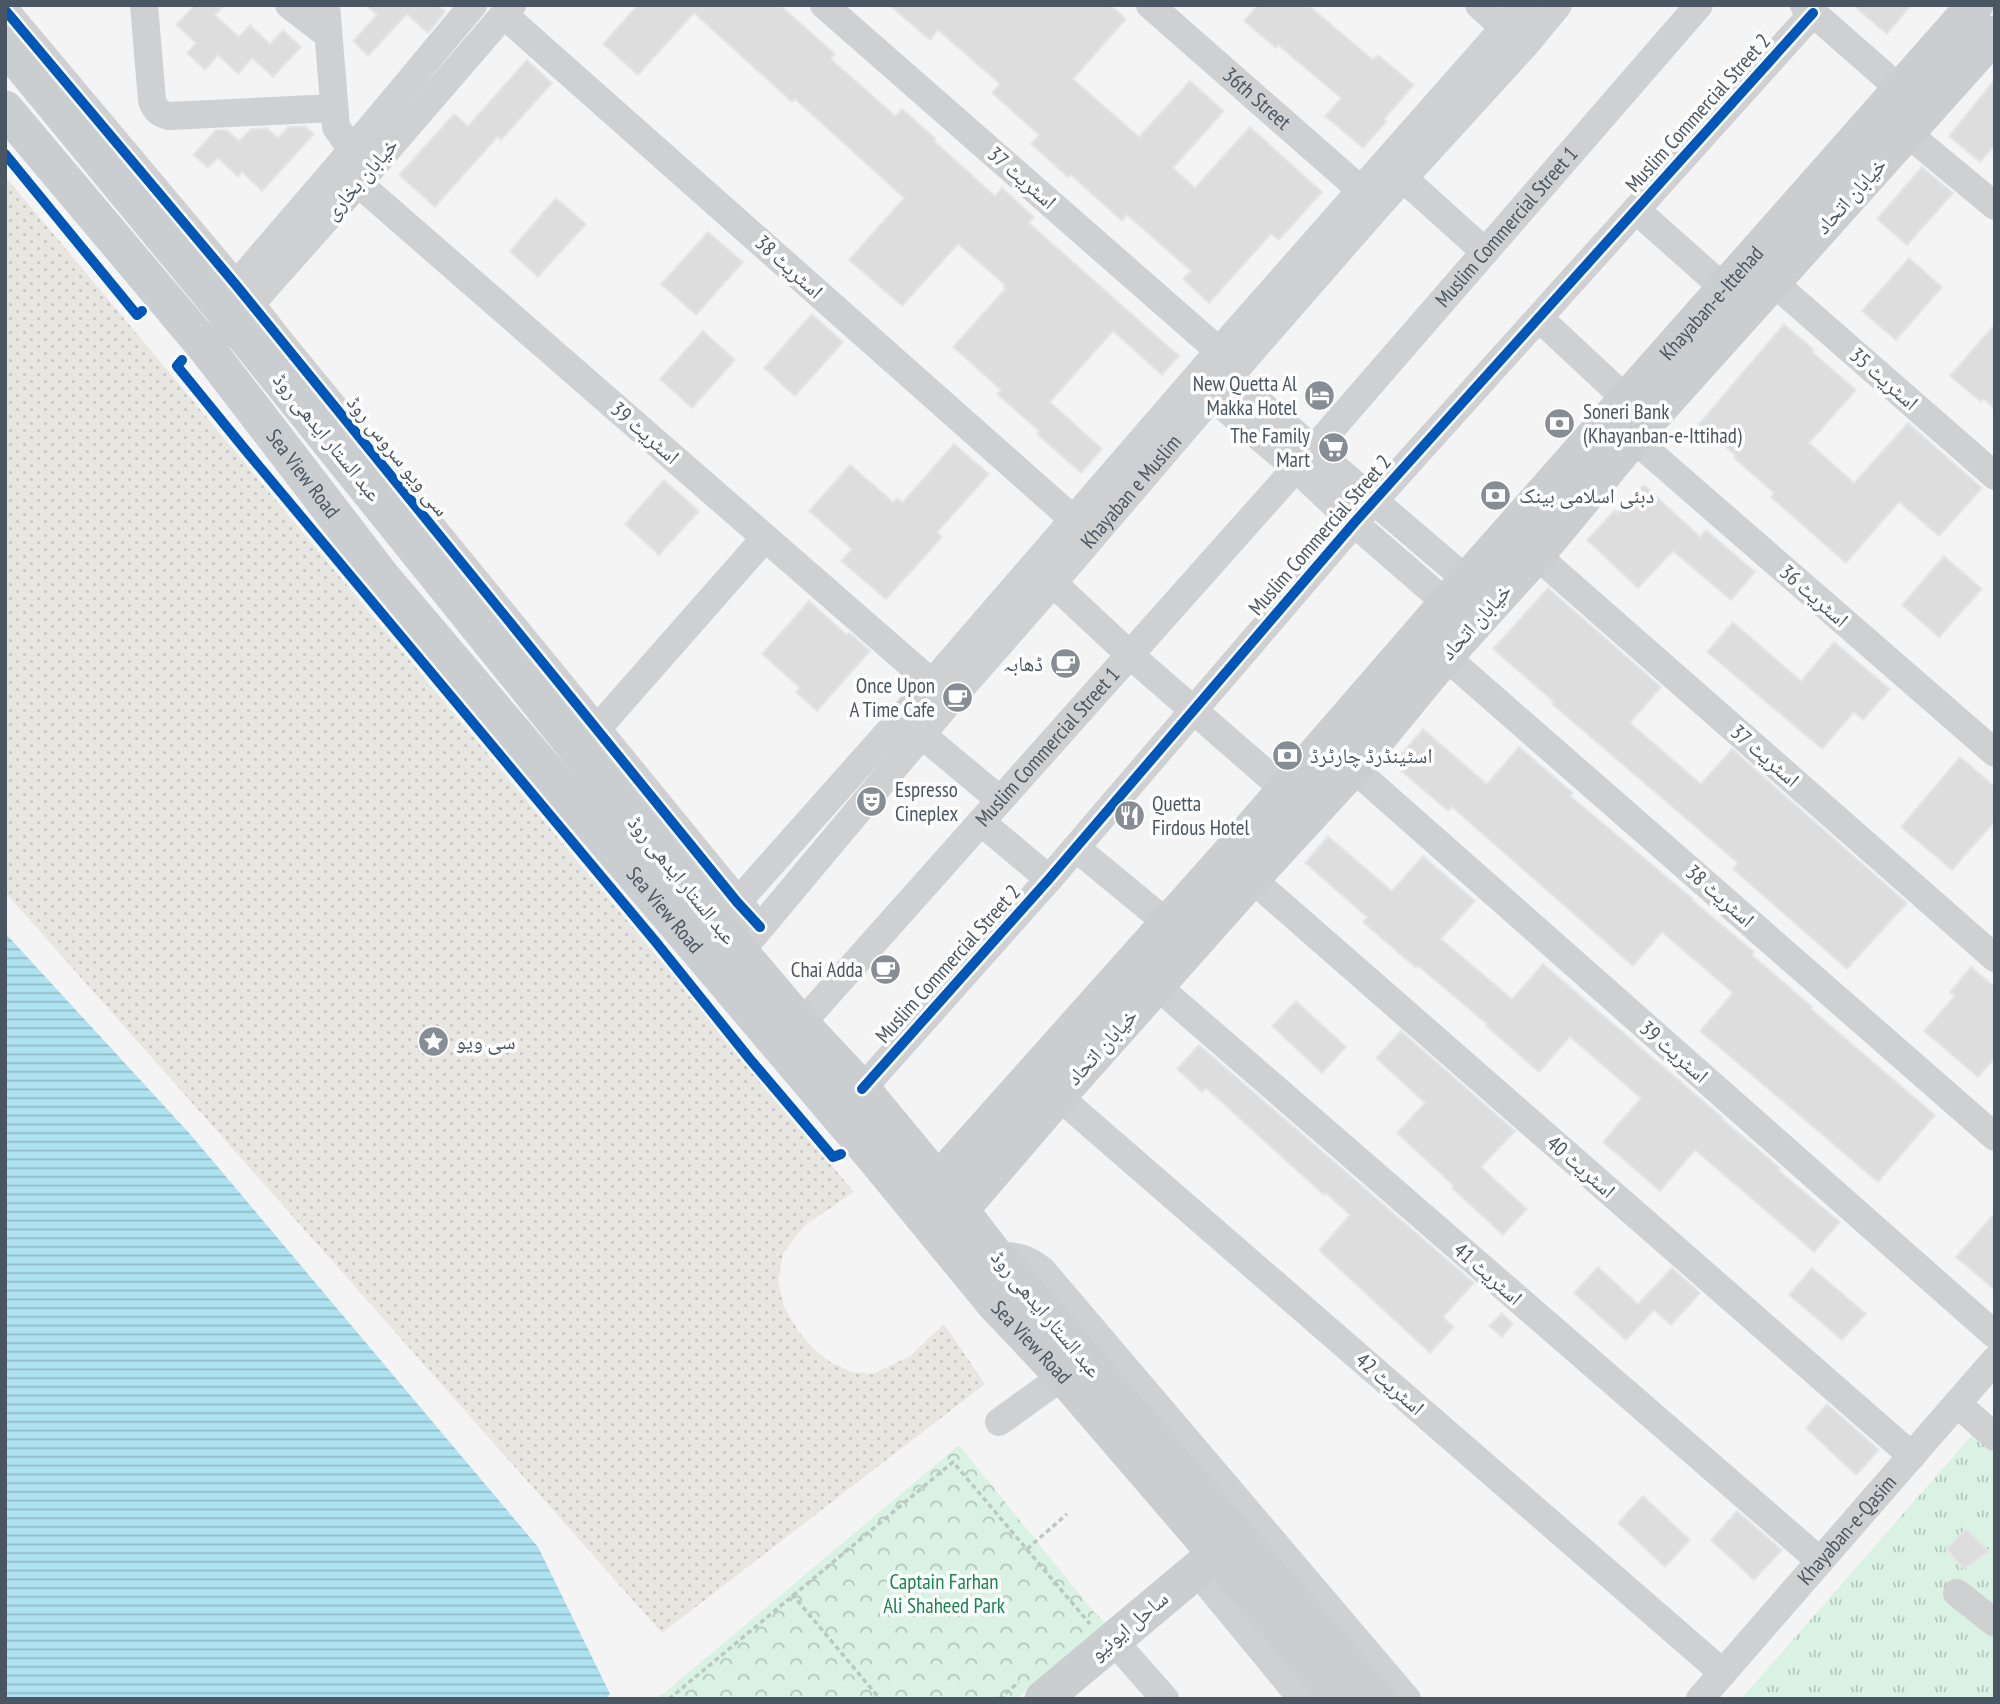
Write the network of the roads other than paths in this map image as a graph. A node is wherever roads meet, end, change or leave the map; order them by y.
1 (144, 5) edge
2 (289, 5) edge
3 (326, 5) edge
4 (473, 5) edge
5 (824, 5) edge
6 (1150, 5) edge
7 (1479, 5) edge
8 (1524, 5) edge
9 (1558, 5) edge
10 (1699, 5) edge
11 (1975, 5) edge
12 (1809, 9) edge
13 (5, 10) edge
14 (508, 10) edge
15 (1504, 28) junction
16 (1995, 34) edge
17 (328, 35) junction
18 (5, 45) edge
19 (1901, 90) junction
20 (1457, 101) junction
21 (334, 108) junction
22 (5, 109) edge
23 (1907, 133) junction
24 (352, 150) junction
25 (1403, 178) junction
26 (358, 183) junction
27 (1362, 191) junction
28 (1995, 206) edge
29 (1636, 210) junction
30 (1485, 251) junction
31 (1773, 282) junction
32 (1725, 289) junction
33 (1290, 290) junction
34 (234, 304) junction
35 (1539, 318) junction
36 (199, 340) junction
37 (1220, 375) junction
38 (1635, 421) junction
39 (1305, 459) junction
40 (1995, 476) edge
41 (1124, 481) junction
42 (1373, 502) junction
43 (1074, 520) junction
44 (1354, 523) junction
45 (765, 538) junction
46 (1536, 555) junction
47 (1053, 583) junction
48 (1470, 603) junction
49 (1130, 655) junction
50 (1445, 656) junction
51 (932, 684) junction
52 (1194, 710) junction
53 (1995, 728) edge
54 (596, 730) junction
55 (922, 735) junction
56 (1995, 753) edge
57 (1353, 768) junction
58 (1285, 790) junction
59 (1000, 800) junction
60 (981, 822) junction
61 (1076, 848) junction
62 (1239, 868) junction
63 (1049, 879) junction
64 (727, 913) junction
65 (1167, 923) junction
66 (750, 940) junction
67 (1995, 958) edge
68 (1157, 986) junction
69 (801, 1024) junction
70 (862, 1089) junction
71 (1058, 1096) junction
72 (1995, 1137) edge
73 (926, 1193) junction
74 (950, 1223) junction
75 (995, 1255) junction
76 (1995, 1335) edge
77 (1995, 1360) edge
78 (1062, 1376) junction
79 (1995, 1385) edge
80 (1970, 1415) junction
81 (999, 1422) dead end
82 (1995, 1437) edge
83 (1912, 1455) junction
84 (1820, 1561) junction
85 (1214, 1571) junction
86 (1957, 1593) dead end
87 (1995, 1623) edge
88 (1111, 1640) junction
89 (1721, 1686) edge
90 (1043, 1699) edge
91 (1081, 1699) edge
92 (1165, 1699) edge
93 (1302, 1699) edge
94 (1340, 1699) edge
95 (1376, 1699) edge
96 (1407, 1699) edge
97 (1700, 1699) edge

1 - 21 street
2 - 17 street
3 - 17 street
4 - 24 street, خیابان بخاری
5 - 37 street, اسٹریٹ 37
6 - 27 street, 36th Street
7 - 15 street
8 - 15 street, Khayaban e Muslim
9 - 20 street, Khayaban e Muslim
10 - 30 street, Muslim Commercial Street 1
11 - 19 main road, Khayaban-e-Ittehad
12 - 19 street
12 - 29 street, Muslim Commercial Street 2
13 - 34 street, سی ویو سروس روڈ
14 - 26 street, خیابان بخاری
14 - 43 street, اسٹریٹ 38
15 - 20 street, Khayaban e Muslim
16 - 23 main road, خیابان اتحاد
17 - 21 street
18 - 34 main road, عبد الستار ایدھی روڈ
19 - 32 main road, Khayaban-e-Ittehad
20 - 25 street, Khayaban e Muslim
20 - 27 street, Khayaban e Muslim
21 - 24 street
22 - 36 main road, Sea View Road
23 - 28 street
23 - 31 main road, خیابان اتحاد
24 - 34 street, خیابان بخاری
25 - 30 street
25 - 33 street, Khayaban e Muslim
26 - 34 street, خیابان بخاری
26 - 45 street, اسٹریٹ 39
27 - 33 street, Khayaban e Muslim
29 - 32 street
29 - 35 street, Muslim Commercial Street 2
30 - 39 street, Muslim Commercial Street 1
31 - 38 main road, خیابان اتحاد
31 - 40 street, اسٹریٹ 35
32 - 38 main road, Khayaban-e-Ittehad
33 - 37 street, Khayaban e Muslim
34 - 36 street, خیابان بخاری
34 - 54 street, سی ویو سروس روڈ
34 - 64 main road, عبد الستار ایدھی روڈ
35 - 38 street
35 - 42 street, Muslim Commercial Street 2
36 - 73 main road, Sea View Road
37 - 39 street, اسٹریٹ 37
37 - 41 street, Khayaban e Muslim
37 - 41 street, Khayaban e Muslim
38 - 46 main road, خیابان اتحاد
38 - 48 main road, Khayaban-e-Ittehad
38 - 53 street, اسٹریٹ 36
38 - 56 street, اسٹریٹ 36
39 - 42 street, اسٹریٹ 37
39 - 44 street, اسٹریٹ 37
39 - 49 street, Muslim Commercial Street 1
41 - 43 street, Khayaban e Muslim
41 - 47 street, Khayaban e Muslim
42 - 44 street, Muslim Commercial Street 2
42 - 48 street, اسٹریٹ 37
43 - 51 street, Khayaban e Muslim
44 - 48 street, اسٹریٹ 37
44 - 52 street, Muslim Commercial Street 2
45 - 51 street, اسٹریٹ 39
45 - 54 street
46 - 48 main road, خیابان اتحاد
46 - 67 street, اسٹریٹ 37
47 - 49 street
47 - 55 street, Khayaban e Muslim
48 - 50 main road, خیابان اتحاد
48 - 58 main road, خیابان اتحاد
49 - 52 street
49 - 59 street, Muslim Commercial Street 1
50 - 57 main road, خیابان اتحاد
50 - 72 street, اسٹریٹ 38
51 - 64 street, Khayaban e Muslim
52 - 58 street
52 - 61 street, Muslim Commercial Street 2
54 - 64 street, سی ویو سروس روڈ
55 - 59 street
55 - 66 street, Khayaban e Muslim
57 - 62 main road, خیابان اتحاد
57 - 76 street, اسٹریٹ 39
58 - 62 main road, خیابان اتحاد
59 - 60 street, Muslim Commercial Street 1
60 - 63 street
60 - 69 street, Muslim Commercial Street 1
61 - 63 street, Muslim Commercial Street 2
61 - 65 street
62 - 65 main road, خیابان اتحاد
62 - 68 main road, خیابان اتحاد
62 - 83 street, اسٹریٹ 40
63 - 70 street, Muslim Commercial Street 2
64 - 66 main road, عبد الستار ایدھی روڈ
65 - 73 main road, خیابان اتحاد
66 - 69 main road, عبد الستار ایدھی روڈ
68 - 71 main road, خیابان اتحاد
68 - 84 street, اسٹریٹ 41
69 - 70 main road, عبد الستار ایدھی روڈ
70 - 73 main road, عبد الستار ایدھی روڈ
71 - 74 main road, خیابان اتحاد
71 - 89 street, اسٹریٹ 42
73 - 74 main road, عبد الستار ایدھی روڈ
74 - 75 main road, عبد الستار ایدھی روڈ
74 - 78 main road, Sea View Road
75 - 95 main road, عبد الستار ایدھی روڈ
75 - 96 street
77 - 83 street, Khayaban-e-Qasim
78 - 81 street
78 - 85 main road, Sea View Road
79 - 80 street, Khayaban-e-Qasim
80 - 82 street
80 - 89 street, Khayaban-e-Qasim
83 - 84 street, Khayaban-e-Qasim
84 - 89 street, Khayaban-e-Qasim
85 - 88 main road, ساحل ایونیو
85 - 93 street
85 - 94 main road, Sea View Road
86 - 87 street
88 - 90 main road, ساحل ایونیو
88 - 91 main road, ساحل ایونیو
88 - 92 street
89 - 97 street, Khayaban-e-Qasim

